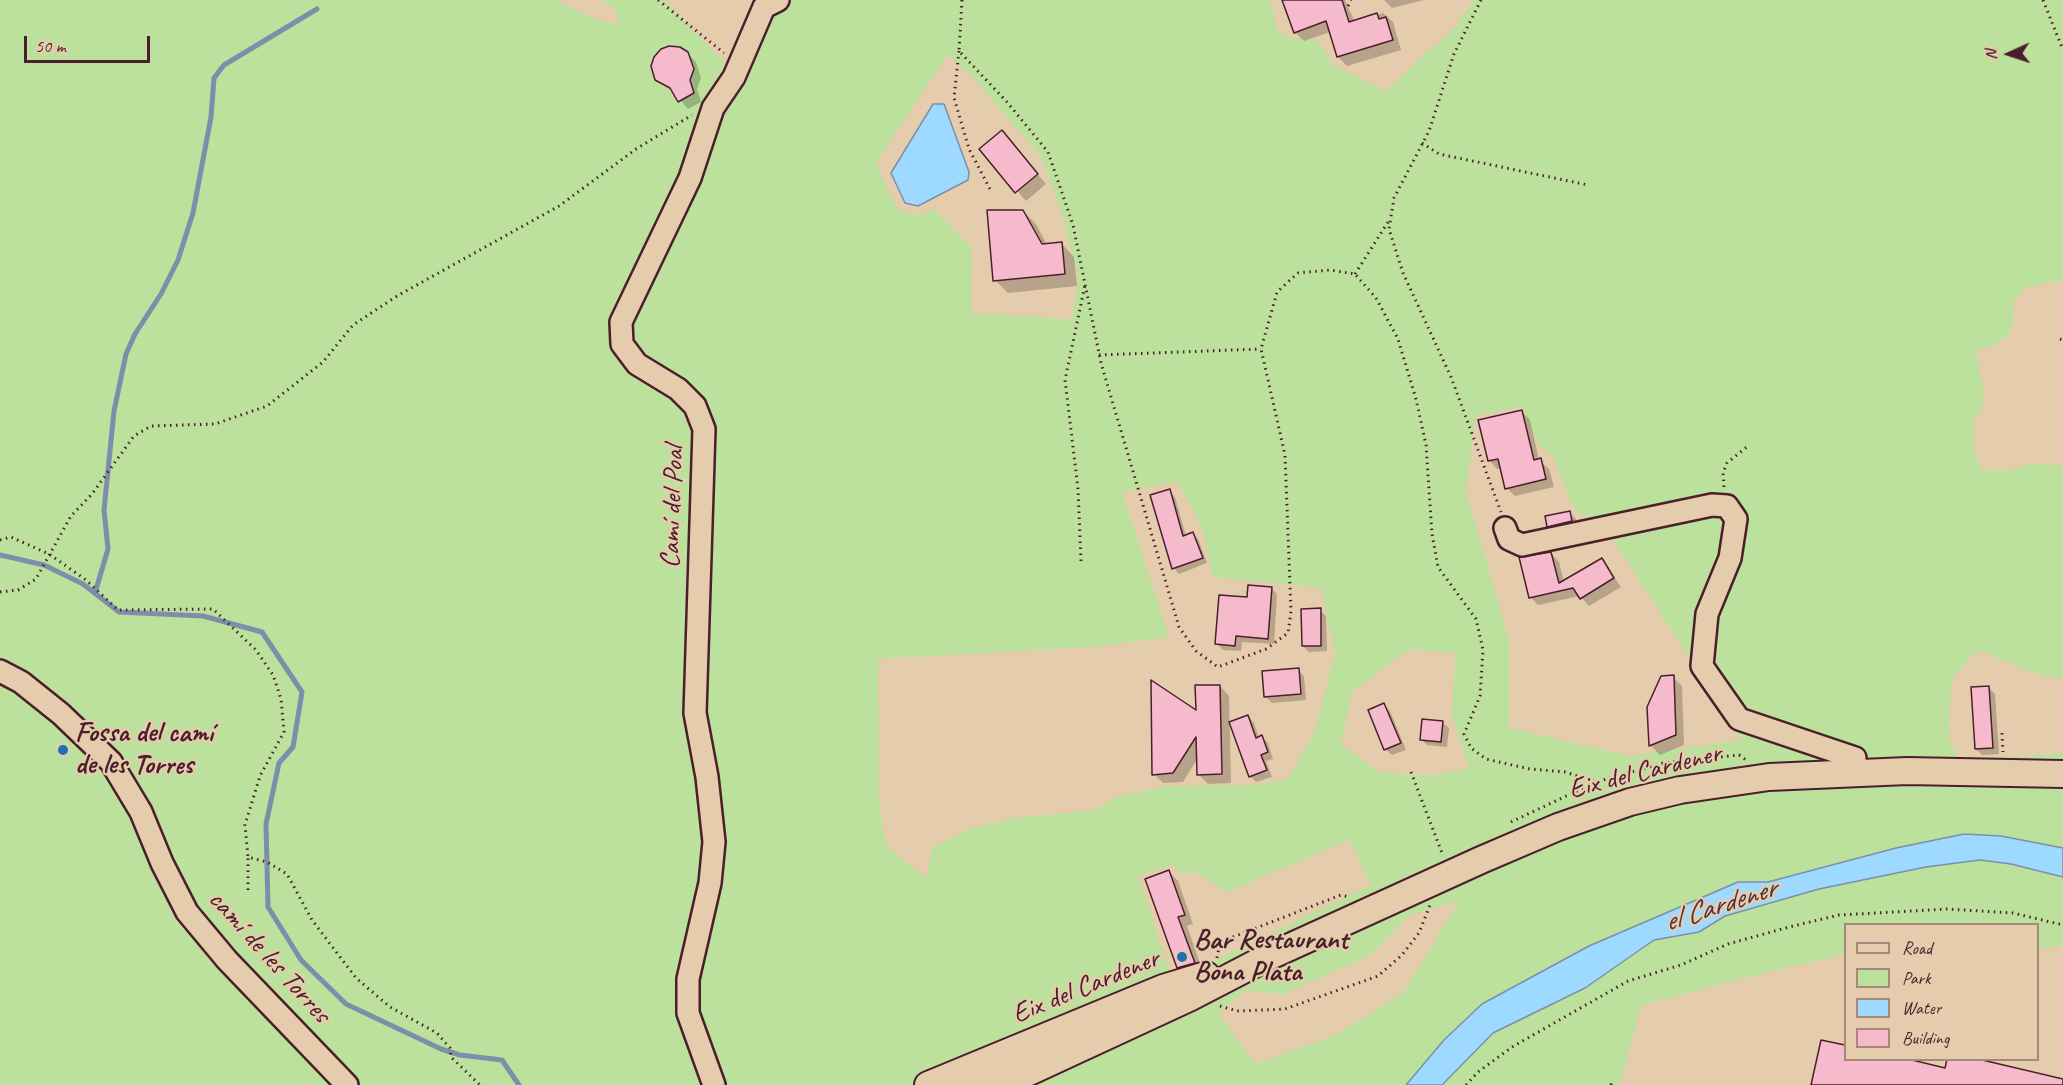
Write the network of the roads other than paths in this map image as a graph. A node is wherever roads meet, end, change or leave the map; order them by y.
1 (777, 0) edge
2 (1505, 528) road end
3 (0, 671) edge
4 (2063, 766) edge
5 (1855, 772) junction
6 (2037, 773) junction
7 (2063, 774) edge
8 (2063, 785) edge
9 (1270, 956) junction
10 (1064, 1030) junction
11 (347, 1085) edge
12 (714, 1085) edge
13 (928, 1085) edge
14 (967, 1085) edge
15 (1001, 1085) edge

1 - 12 street, Camí del Poal
2 - 5 street
3 - 11 street, camí de les Torres
4 - 6 street
5 - 6 main road, Eix del Cardener
5 - 9 main road, Eix del Cardener
6 - 7 main road, Eix del Cardener
6 - 8 street
9 - 10 main road, Eix del Cardener
9 - 15 main road, Eix del Cardener
10 - 13 main road, Eix del Cardener
10 - 14 street

